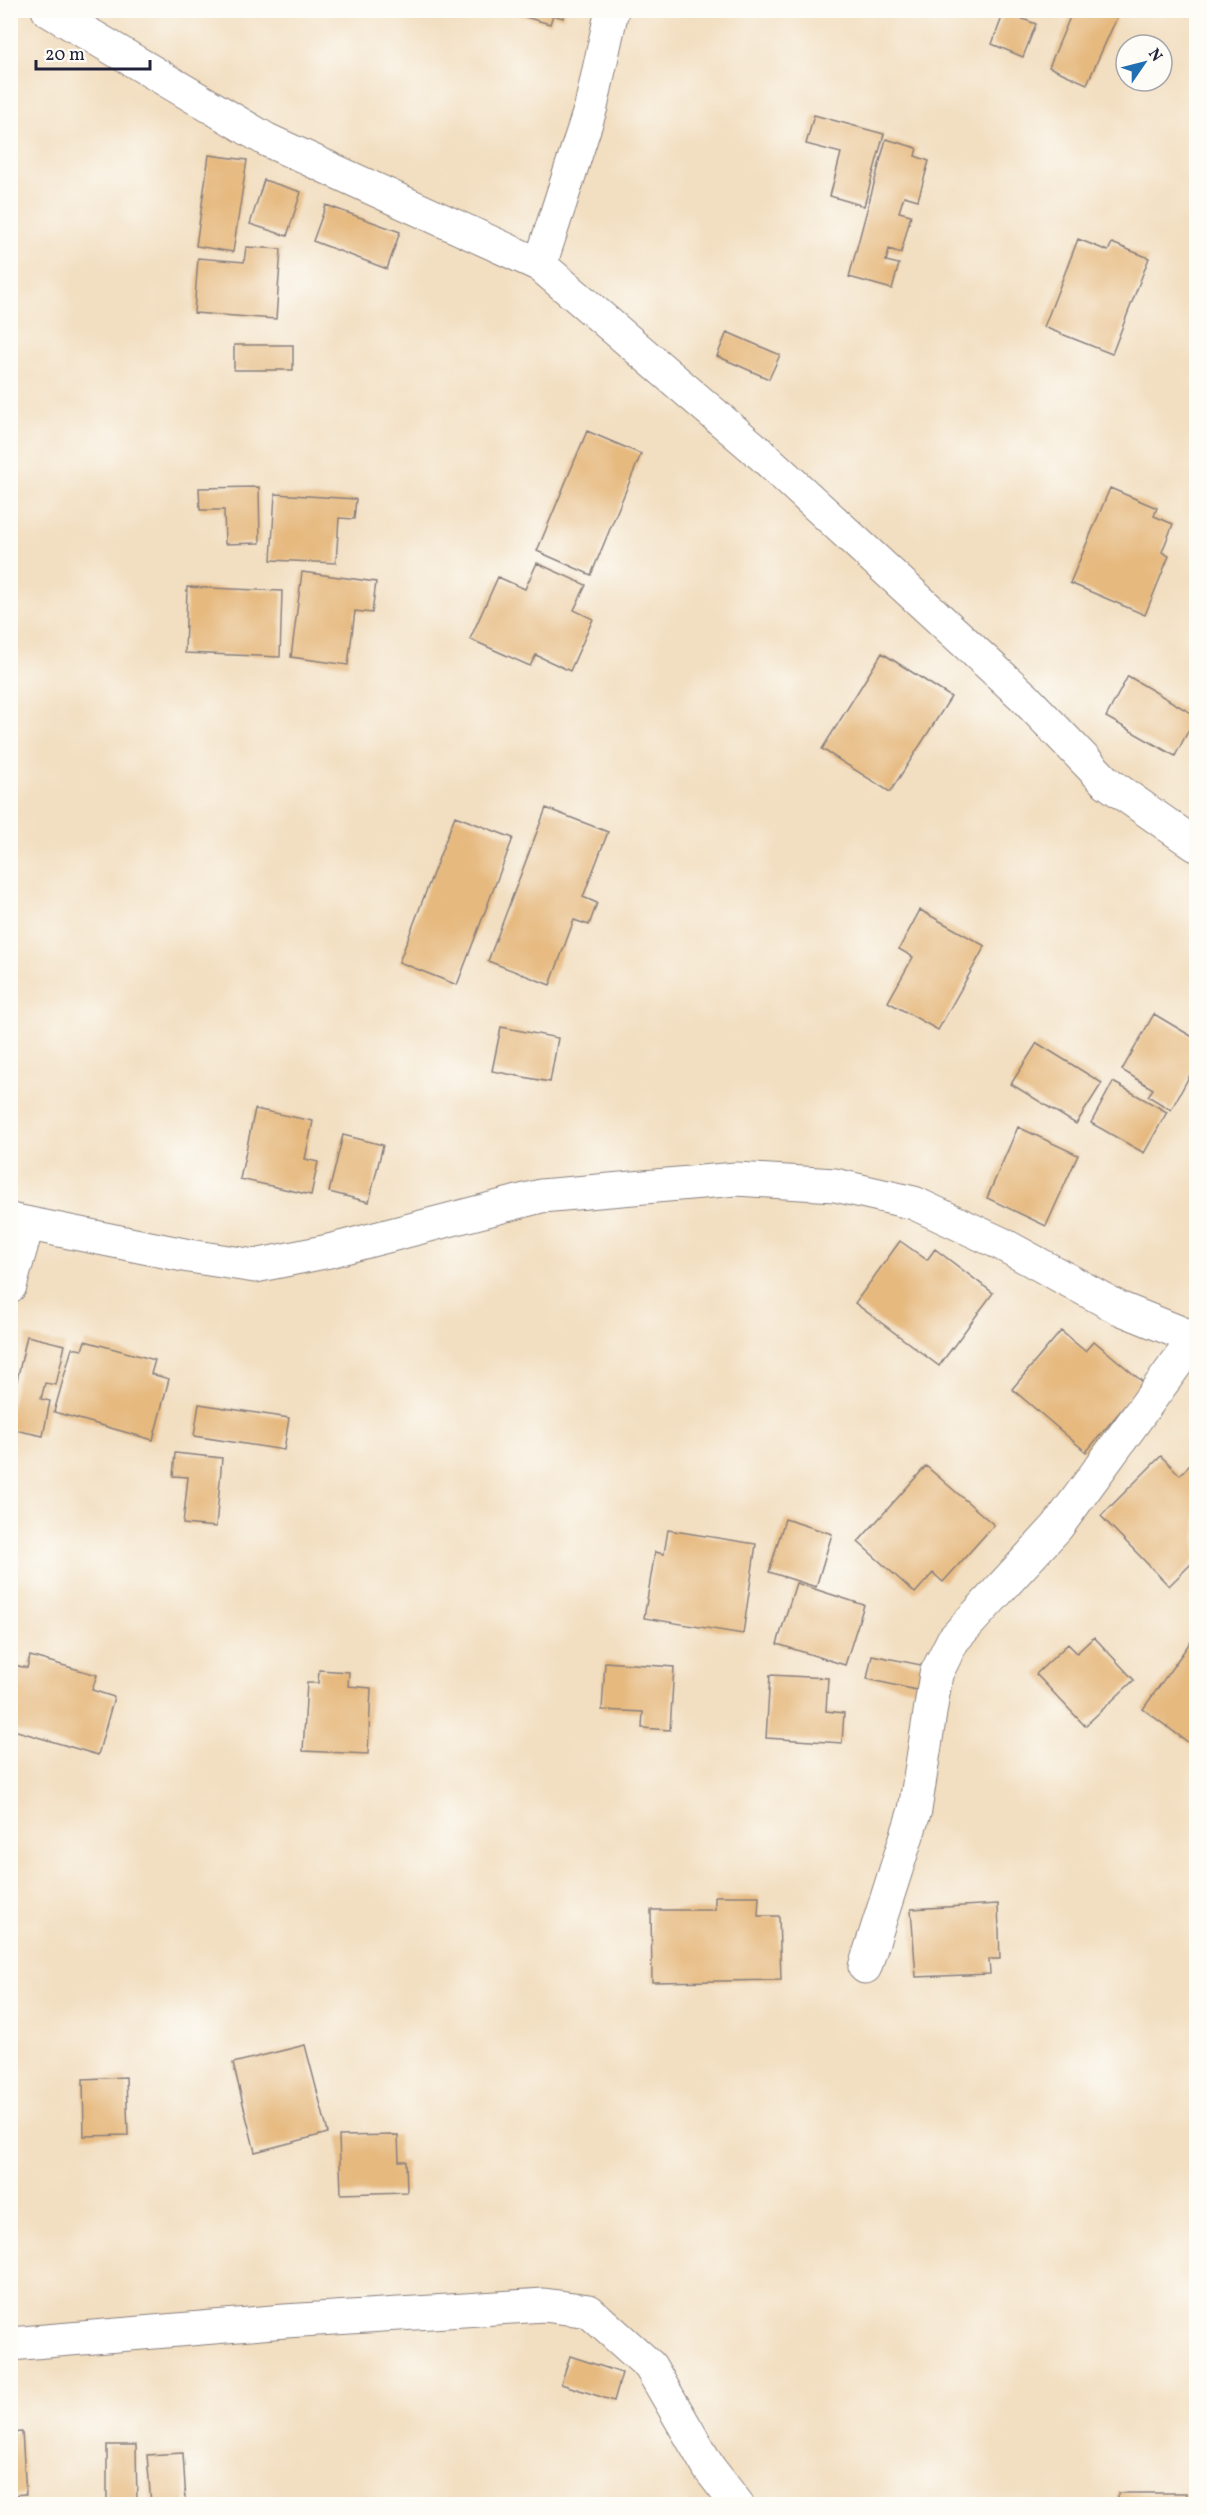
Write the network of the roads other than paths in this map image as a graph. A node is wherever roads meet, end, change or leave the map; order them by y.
1 (48, 10) edge
2 (612, 10) edge
3 (540, 265) junction
4 (1197, 845) edge
5 (19, 1223) edge
6 (10, 1286) edge
7 (1196, 1339) edge
8 (864, 1967) dead end
9 (10, 2344) edge
10 (737, 2505) edge

1 - 3 street
2 - 3 street
3 - 4 street
5 - 6 street
5 - 7 street
7 - 8 street
9 - 10 street

